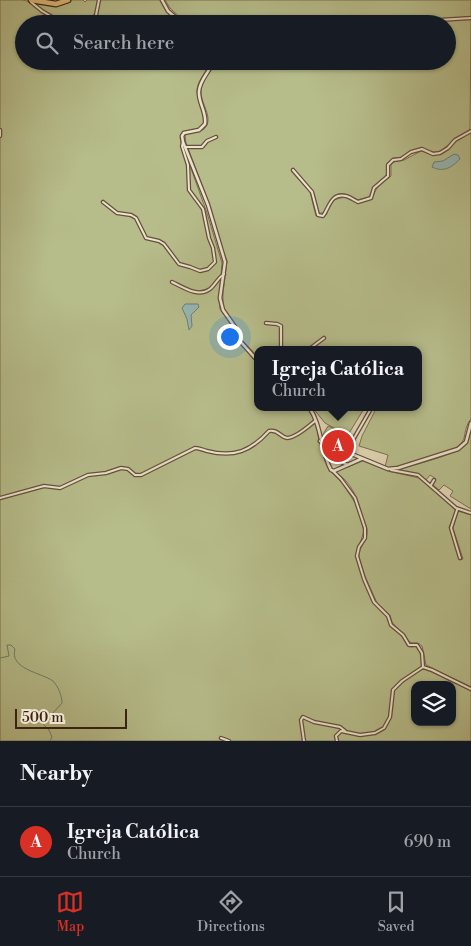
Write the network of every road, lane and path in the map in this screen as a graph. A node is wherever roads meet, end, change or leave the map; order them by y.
1 (30, 0) edge
2 (68, 0) edge
3 (99, 0) edge
4 (162, 0) edge
5 (49, 15) edge
6 (95, 15) edge
7 (173, 15) edge
8 (471, 18) edge
9 (456, 19) edge
10 (209, 70) edge
11 (0, 130) edge
12 (471, 131) edge
13 (0, 136) edge
14 (216, 138) dead end
15 (183, 142) junction
16 (185, 147) junction
17 (293, 170) dead end
18 (103, 202) dead end
19 (224, 274) junction
20 (172, 282) dead end
21 (266, 323) dead end
22 (324, 338) dead end
23 (281, 346) edge
24 (313, 346) edge
25 (254, 357) edge
26 (311, 411) edge
27 (369, 411) edge
28 (316, 419) junction
29 (471, 424) edge
30 (320, 441) junction
31 (346, 452) junction
32 (324, 455) junction
33 (361, 459) junction
34 (348, 465) junction
35 (388, 469) junction
36 (333, 471) junction
37 (434, 480) dead end
38 (431, 485) junction
39 (0, 498) edge
40 (457, 509) junction
41 (471, 513) edge
42 (460, 558) dead end
43 (422, 667) junction
44 (471, 689) edge
45 (345, 731) junction
46 (222, 738) dead end
47 (229, 741) edge
48 (304, 741) edge
49 (337, 741) edge

1 - 2 main road
1 - 5 street
3 - 6 street
4 - 7 street
8 - 9 street
10 - 15 street
11 - 13 street
12 - 17 street
14 - 16 street
15 - 16 street
15 - 18 street
16 - 19 street
19 - 20 street
19 - 25 street
21 - 23 street
22 - 24 street
26 - 28 street
27 - 31 street
28 - 30 street
28 - 39 street
29 - 35 street
30 - 31 street
30 - 32 street
31 - 33 street
32 - 34 street
32 - 36 street
33 - 34 street
33 - 35 street
34 - 36 street
35 - 38 street
36 - 43 street
37 - 38 street
38 - 40 street
40 - 41 street
40 - 42 street
43 - 44 street
43 - 45 street
45 - 48 street
45 - 49 street
46 - 47 street

